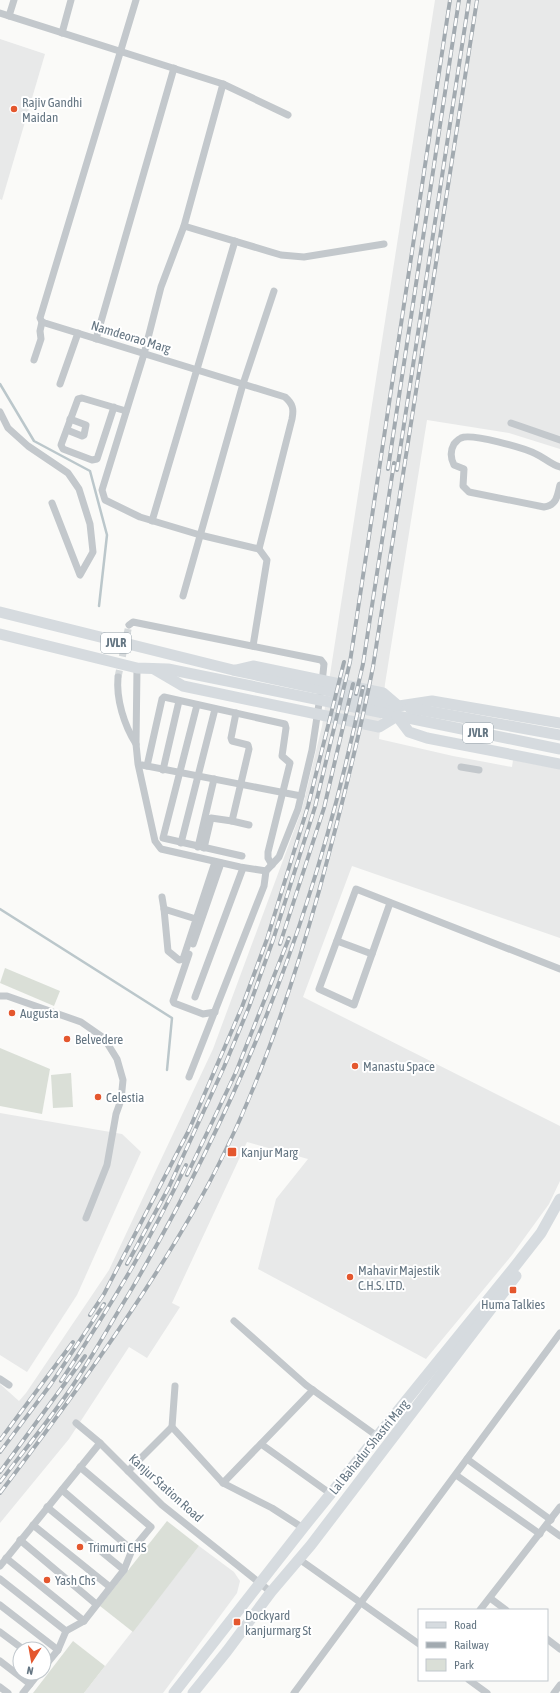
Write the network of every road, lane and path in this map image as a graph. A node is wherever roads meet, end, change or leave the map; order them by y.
1 (14, 0) edge
2 (71, 0) edge
3 (136, 0) edge
4 (0, 13) edge
5 (9, 16) junction
6 (62, 33) junction
7 (120, 52) junction
8 (174, 68) junction
9 (223, 84) junction
10 (288, 115) dead end
11 (184, 226) junction
12 (234, 241) junction
13 (384, 244) dead end
14 (274, 291) dead end
15 (42, 322) junction
16 (78, 333) junction
17 (96, 339) junction
18 (144, 354) junction
19 (34, 360) dead end
20 (196, 370) junction
21 (60, 384) dead end
22 (243, 384) junction
23 (114, 407) junction
24 (126, 411) junction
25 (0, 412) edge
26 (70, 419) junction
27 (511, 423) dead end
28 (66, 430) junction
29 (560, 440) edge
30 (560, 467) edge
31 (560, 485) edge
32 (52, 503) dead end
33 (152, 521) junction
34 (200, 535) junction
35 (259, 549) junction
36 (183, 596) dead end
37 (0, 612) edge
38 (129, 625) dead end
39 (0, 634) edge
40 (254, 646) junction
41 (137, 668) junction
42 (152, 668) junction
43 (118, 676) tunnel mouth
44 (179, 701) junction
45 (382, 702) junction
46 (197, 705) junction
47 (215, 708) junction
48 (398, 711) junction
49 (236, 713) junction
50 (560, 723) edge
51 (560, 735) edge
52 (136, 744) junction
53 (560, 749) edge
54 (138, 764) junction
55 (560, 764) edge
56 (146, 766) junction
57 (461, 767) dead end
58 (163, 770) junction
59 (479, 770) dead end
60 (180, 773) junction
61 (198, 776) junction
62 (214, 779) junction
63 (242, 784) junction
64 (283, 792) junction
65 (301, 796) junction
66 (208, 817) junction
67 (232, 821) junction
68 (249, 825) dead end
69 (181, 843) junction
70 (201, 847) junction
71 (242, 856) dead end
72 (218, 862) junction
73 (272, 865) junction
74 (243, 868) junction
75 (266, 871) junction
76 (162, 897) dead end
77 (390, 903) junction
78 (164, 909) junction
79 (196, 918) junction
80 (337, 941) junction
81 (372, 954) junction
82 (560, 969) edge
83 (0, 996) edge
84 (195, 998) dead end
85 (215, 1012) junction
86 (190, 1077) dead end
87 (560, 1199) edge
88 (560, 1216) edge
89 (86, 1218) dead end
90 (234, 1322) dead end
91 (560, 1333) edge
92 (0, 1380) edge
93 (9, 1386) dead end
94 (175, 1386) dead end
95 (313, 1390) junction
96 (76, 1423) dead end
97 (172, 1427) junction
98 (377, 1436) junction
99 (100, 1444) junction
100 (261, 1444) junction
101 (467, 1459) junction
102 (80, 1467) junction
103 (128, 1471) junction
104 (456, 1475) junction
105 (223, 1482) junction
106 (62, 1490) junction
107 (331, 1494) junction
108 (47, 1507) junction
109 (560, 1507) edge
110 (548, 1523) junction
111 (32, 1525) junction
112 (303, 1528) junction
113 (540, 1534) junction
114 (560, 1536) edge
115 (20, 1540) junction
116 (132, 1550) junction
117 (6, 1558) junction
118 (299, 1559) junction
119 (0, 1566) edge
120 (124, 1570) junction
121 (0, 1580) edge
122 (260, 1583) junction
123 (110, 1587) junction
124 (271, 1592) junction
125 (490, 1598) junction
126 (361, 1602) junction
127 (96, 1604) junction
128 (0, 1605) edge
129 (481, 1609) edge
130 (505, 1609) edge
131 (84, 1621) junction
132 (66, 1631) junction
133 (0, 1632) edge
134 (548, 1640) edge
135 (12, 1641) edge
136 (418, 1643) edge
137 (560, 1648) edge
138 (58, 1650) junction
139 (52, 1657) edge
140 (0, 1661) edge
141 (32, 1681) edge
142 (470, 1681) edge
143 (30, 1684) junction
144 (560, 1685) edge
145 (0, 1687) edge
146 (8, 1693) edge
147 (23, 1693) edge
148 (174, 1693) edge
149 (192, 1693) edge
150 (294, 1693) edge
151 (487, 1693) edge
152 (554, 1693) edge

1 - 5 street
2 - 6 street
3 - 7 street
4 - 5 street
5 - 6 street
6 - 7 street
7 - 8 street
7 - 15 street
8 - 9 street
8 - 17 street
9 - 10 street
9 - 11 street
11 - 12 street
11 - 18 street
12 - 13 street
12 - 20 street
14 - 22 street
15 - 16 street, Namdeorao Marg
15 - 19 street
16 - 17 street, Namdeorao Marg
16 - 21 street
17 - 18 street, Namdeorao Marg
18 - 20 street, Namdeorao Marg
18 - 24 street
20 - 22 street, Namdeorao Marg
20 - 33 street
22 - 34 street
22 - 35 street, Namdeorao Marg
23 - 24 street
23 - 26 street
23 - 28 street
24 - 33 street
25 - 32 street
26 - 28 street
26 - 28 street
27 - 29 street
30 - 31 street
33 - 34 street
34 - 35 street
34 - 36 street
35 - 40 street
37 - 45 main road, JVLR
38 - 40 street
39 - 41 main road, JVLR
40 - 65 street
41 - 42 main road, JVLR
41 - 52 street
42 - 45 main road, JVLR
42 - 48 main road
43 - 52 street
44 - 46 street
44 - 56 street
44 - 58 street
45 - 48 main road, JVLR
45 - 48 main road
46 - 47 street
46 - 60 street
47 - 49 street
47 - 61 street
48 - 50 main road
48 - 51 main road, JVLR
48 - 53 main road, JVLR
48 - 55 main road
49 - 63 street
49 - 64 street
52 - 54 street
54 - 56 street
54 - 72 street
56 - 58 street
57 - 59 street
58 - 60 street
60 - 61 street
60 - 69 street
61 - 62 street
61 - 69 street
62 - 63 street
62 - 66 street
63 - 64 street
63 - 67 street
64 - 65 street
64 - 73 street
65 - 73 street
66 - 67 street
66 - 70 street
67 - 68 street
69 - 70 street
70 - 71 street
72 - 74 street
72 - 79 street
72 - 85 street
73 - 75 street
74 - 75 street
74 - 84 street
75 - 85 street
76 - 78 street
77 - 80 street
77 - 81 street
77 - 82 street
78 - 79 street
78 - 79 street
80 - 81 street
80 - 81 street
83 - 89 street
85 - 86 street
87 - 98 main road, Lal Bahadur Shastri Marg
88 - 118 main road, Lal Bahadur Shastri Marg
90 - 95 street
91 - 101 street
92 - 93 street
94 - 97 street
95 - 98 street
95 - 100 street
96 - 99 street, Kanjur Station Road
97 - 103 street
97 - 105 street
98 - 107 main road, Lal Bahadur Shastri Marg
99 - 102 street
99 - 103 street, Kanjur Station Road
100 - 105 street
100 - 107 street
101 - 104 street
101 - 110 street
102 - 106 street
102 - 116 street
103 - 122 street, Kanjur Station Road
104 - 113 street
104 - 126 street
105 - 112 street
106 - 108 street
106 - 116 street
107 - 112 main road, Lal Bahadur Shastri Marg
108 - 111 street
108 - 120 street
109 - 110 street
110 - 113 street
110 - 114 street
111 - 115 street
111 - 123 street
112 - 122 main road, Lal Bahadur Shastri Marg
113 - 125 street
115 - 117 street
115 - 127 street
116 - 120 street
117 - 119 street
117 - 131 street
118 - 124 main road, Lal Bahadur Shastri Marg
118 - 126 street
120 - 123 street
121 - 132 street
122 - 124 street, Kanjur Station Road
122 - 148 main road, Lal Bahadur Shastri Marg
123 - 127 street
124 - 149 main road, Lal Bahadur Shastri Marg
125 - 129 street
125 - 130 street
126 - 136 street
126 - 150 street
127 - 131 street
128 - 138 street
131 - 132 street
132 - 138 street
133 - 135 street
134 - 137 street
138 - 139 street
140 - 143 street
141 - 143 street
142 - 151 street
143 - 147 street
144 - 152 street
145 - 146 street

